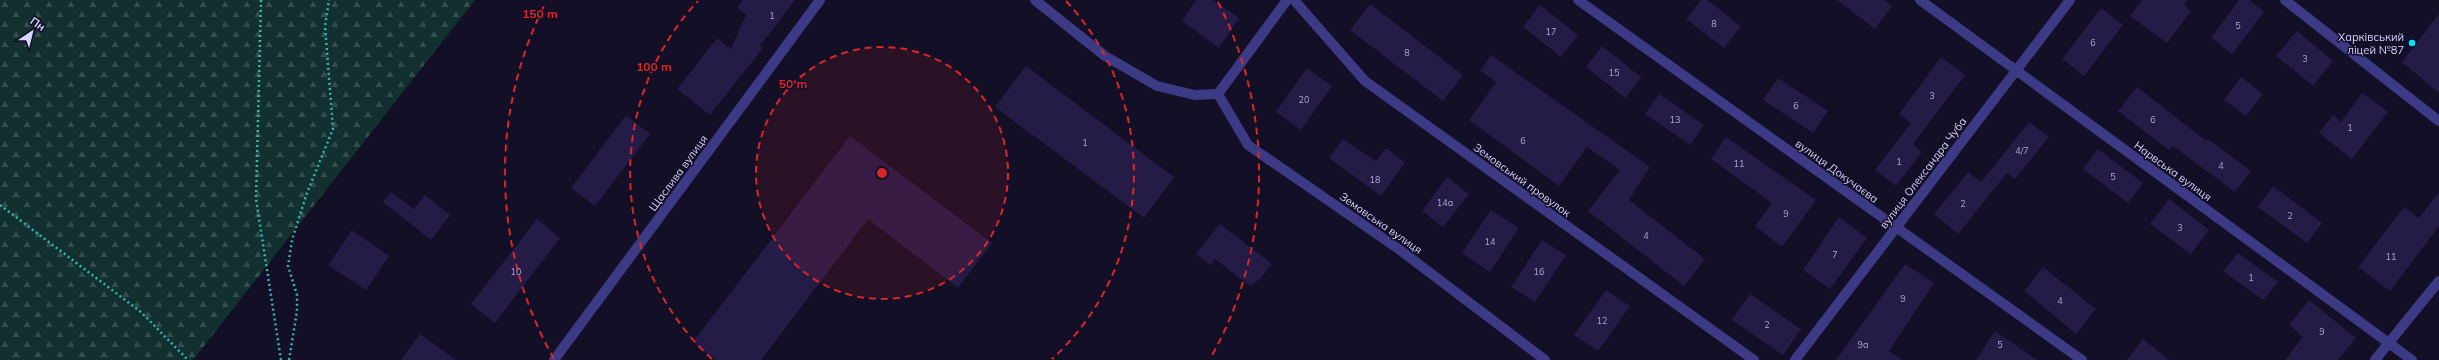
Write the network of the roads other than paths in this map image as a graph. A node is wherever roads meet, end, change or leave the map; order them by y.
1 (820, 0) edge
2 (1035, 0) edge
3 (1287, 0) edge
4 (1294, 0) edge
5 (1578, 0) edge
6 (1920, 0) edge
7 (2070, 0) edge
8 (2285, 0) edge
9 (2016, 71) junction
10 (1218, 94) junction
11 (2439, 121) edge
12 (1897, 228) junction
13 (2439, 281) edge
14 (2388, 344) junction
15 (554, 360) edge
16 (1545, 360) edge
17 (1754, 360) edge
18 (1795, 360) edge
19 (2082, 360) edge
20 (2375, 360) edge
21 (2412, 360) edge

1 - 15 street, Щаслива вулиця
2 - 10 street
3 - 10 street
4 - 17 street, Земовський провулок
5 - 12 street, вулиця Докучаєва
6 - 9 street, Нарвська вулиця
7 - 9 street, вулиця Олександра Чуба
8 - 11 street
9 - 12 street, вулиця Олександра Чуба
9 - 14 street, Нарвська вулиця
10 - 16 street, Земовська вулиця
12 - 18 street, вулиця Олександра Чуба
12 - 19 street, вулиця Докучаєва
13 - 14 street
14 - 20 street
14 - 21 street, Нарвська вулиця

